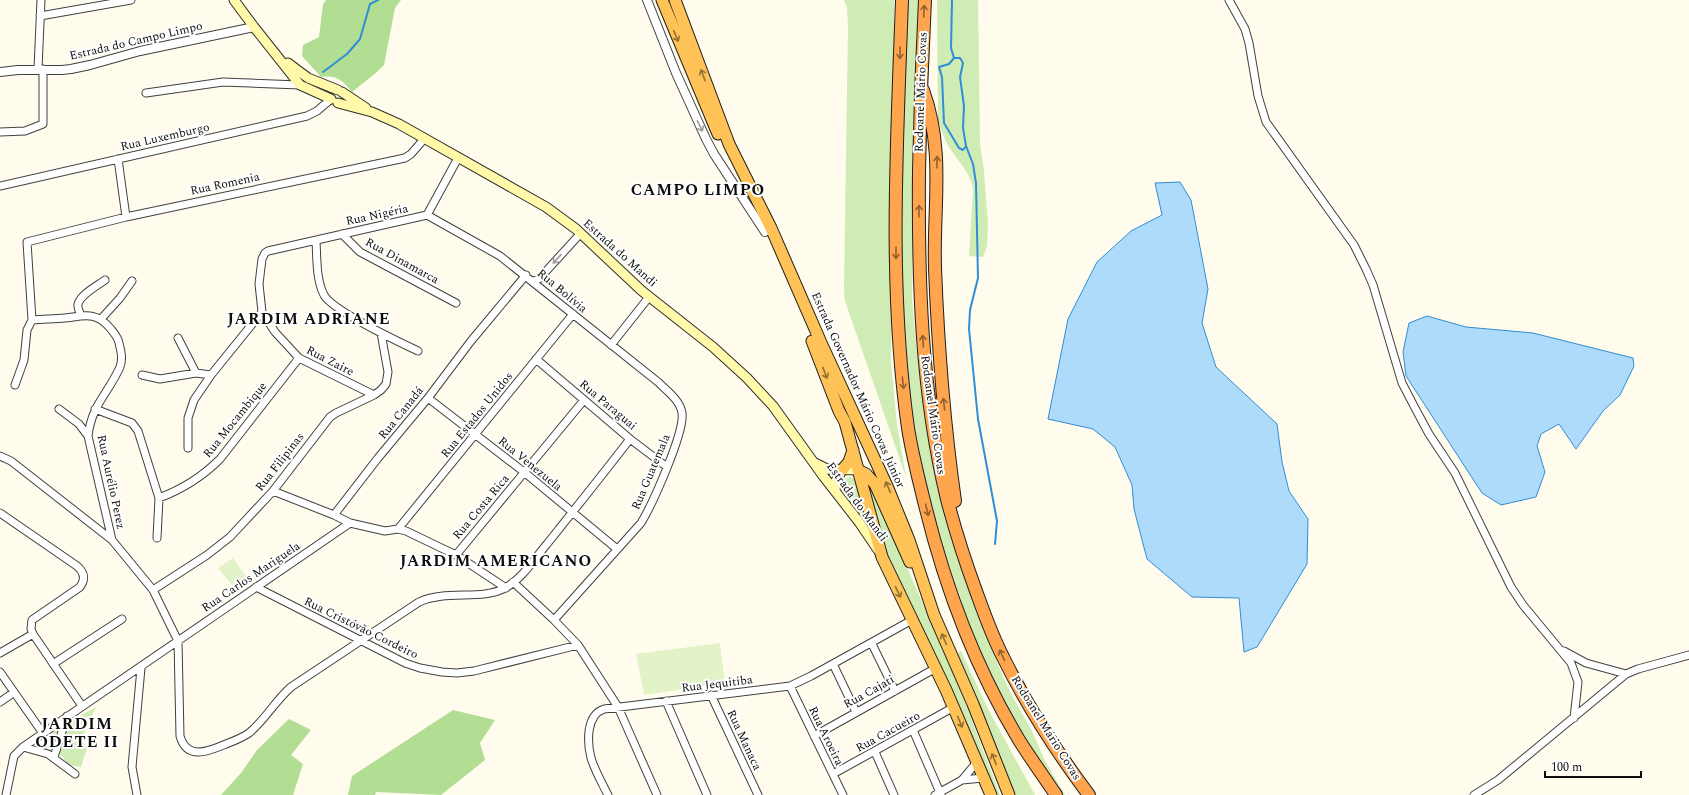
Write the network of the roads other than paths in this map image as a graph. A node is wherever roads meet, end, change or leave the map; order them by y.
1 (41, 0) edge
2 (131, 0) edge
3 (234, 0) edge
4 (647, 0) edge
5 (662, 0) edge
6 (675, 0) edge
7 (902, 0) edge
8 (925, 0) edge
9 (1229, 0) edge
10 (40, 16) junction
11 (254, 28) junction
12 (271, 50) junction
13 (40, 69) junction
14 (0, 72) edge
15 (920, 82) junction
16 (300, 85) junction
17 (340, 91) junction
18 (146, 93) dead end
19 (335, 101) junction
20 (372, 112) junction
21 (0, 132) edge
22 (424, 139) junction
23 (458, 158) junction
24 (118, 159) junction
25 (0, 186) edge
26 (427, 215) junction
27 (126, 217) junction
28 (765, 232) junction
29 (342, 234) junction
30 (580, 234) junction
31 (316, 241) junction
32 (268, 251) joint
33 (526, 275) junction
34 (105, 280) dead end
35 (132, 281) dead end
36 (533, 281) junction
37 (649, 297) junction
38 (456, 302) dead end
39 (262, 312) junction
40 (573, 314) junction
41 (81, 316) junction
42 (101, 319) junction
43 (32, 320) junction
44 (381, 333) junction
45 (178, 338) dead end
46 (611, 345) junction
47 (418, 351) dead end
48 (299, 358) junction
49 (536, 359) junction
50 (196, 372) junction
51 (211, 375) junction
52 (142, 376) dead end
53 (15, 386) dead end
54 (374, 395) junction
55 (428, 398) junction
56 (674, 398) joint
57 (584, 400) junction
58 (59, 409) dead end
59 (95, 409) junction
60 (475, 434) junction
61 (88, 436) junction
62 (630, 439) junction
63 (188, 448) dead end
64 (853, 450) junction
65 (0, 456) edge
66 (812, 462) junction
67 (667, 467) junction
68 (842, 470) junction
69 (858, 470) junction
70 (524, 472) junction
71 (273, 490) junction
72 (835, 491) junction
73 (159, 498) junction
74 (572, 512) junction
75 (0, 513) edge
76 (334, 515) junction
77 (350, 523) junction
78 (398, 529) junction
79 (157, 538) dead end
80 (112, 540) junction
81 (617, 549) junction
82 (962, 554) junction
83 (456, 555) junction
84 (882, 557) junction
85 (513, 582) junction
86 (256, 587) junction
87 (506, 588) junction
88 (153, 590) junction
89 (934, 615) junction
90 (122, 618) dead end
91 (554, 620) junction
92 (912, 620) junction
93 (33, 634) junction
94 (178, 641) junction
95 (360, 641) junction
96 (872, 644) junction
97 (578, 645) junction
98 (1560, 649) junction
99 (0, 653) edge
100 (1689, 655) edge
101 (53, 664) junction
102 (833, 664) junction
103 (141, 668) junction
104 (936, 668) junction
105 (0, 672) edge
106 (1626, 674) junction
107 (790, 686) junction
108 (895, 691) junction
109 (13, 693) junction
110 (711, 695) junction
111 (666, 701) junction
112 (0, 702) edge
113 (82, 706) junction
114 (618, 707) junction
115 (954, 707) junction
116 (856, 712) junction
117 (67, 716) junction
118 (1574, 718) junction
119 (913, 730) junction
120 (42, 732) junction
121 (814, 736) junction
122 (23, 747) junction
123 (875, 752) junction
124 (54, 757) junction
125 (977, 762) junction
126 (75, 774) dead end
127 (833, 774) junction
128 (983, 778) junction
129 (962, 780) junction
130 (8, 793) edge
131 (939, 794) edge
132 (137, 795) edge
133 (608, 795) edge
134 (657, 795) edge
135 (707, 795) edge
136 (758, 795) edge
137 (843, 795) edge
138 (894, 795) edge
139 (991, 795) edge
140 (1009, 795) edge
141 (1056, 795) edge
142 (1089, 795) edge
143 (1474, 795) edge

1 - 10 street
2 - 10 street
3 - 11 main road, Estrada do Mandi
4 -> 28 street
5 -> 28 highway, Estrada Governador Mário Covas Júnior
89 -> 6 highway, Estrada Governador Mário Covas Júnior
7 -> 141 highway, Rodoanel Mário Covas
15 -> 8 highway, Rodoanel Mário Covas
9 - 98 street
10 - 13 street
11 - 12 main road, Estrada do Mandi
11 - 13 street, Estrada do Campo Limpo
12 - 16 main road, Estrada do Mandi
12 - 17 main road, Estrada do Mandi
13 - 14 street, Estrada do Campo Limpo
13 - 21 street
82 -> 15 highway
82 -> 15 highway, Rodoanel Mário Covas
16 - 18 street
16 - 19 main road, Estrada do Mandi
17 - 19 main road
17 - 20 main road, Estrada do Mandi
19 - 20 main road, Estrada do Mandi
19 - 24 street, Rua Luxemburgo
20 - 22 main road, Estrada do Mandi
22 - 23 main road, Estrada do Mandi
22 - 27 street, Rua Romenia
23 - 26 street, Rua Nigéria
23 - 30 main road, Estrada do Mandi
24 - 25 street, Rua Luxemburgo
24 - 27 street
26 - 29 street, Rua Nigéria
26 - 33 street, Rua Bolívia
27 - 43 street, Rua Romenia
28 -> 64 highway, Estrada Governador Mário Covas Júnior
29 - 31 street, Rua Nigéria
29 - 38 street, Rua Dinamarca
30 -> 36 street
30 - 37 main road, Estrada do Mandi
31 - 32 street, Rua Nigéria
31 - 44 street
32 - 39 street, Rua Zaire
33 - 36 street, Rua Bolívia
33 - 55 street, Rua Canadá
34 - 41 street
35 - 42 street
36 - 40 street, Rua Bolívia
37 - 46 street
37 - 66 main road, Estrada do Mandi
39 - 48 street, Rua Zaire
39 - 51 street
40 - 46 street, Rua Bolívia
40 - 49 street, Rua Estados Unidos
41 - 42 street
41 - 43 street
42 - 59 street, Rua Aurélio Perez
43 - 53 street
44 - 47 street
44 - 54 street, Rua Filipinas
45 - 50 street
46 - 56 street, Rua Bolívia
48 - 54 street, Rua Zaire
48 - 73 street, Rua Mocambique
49 - 57 street, Rua Paraguai
49 - 60 street, Rua Estados Unidos
50 - 51 street
50 - 52 street
51 - 63 street
54 - 71 street, Rua Filipinas
55 - 60 street, Rua Venezuela
55 - 76 street, Rua Canadá
56 - 67 street, Rua Guatemala
57 - 62 street, Rua Paraguai
57 - 70 street, Rua Costa Rica
58 - 61 street
59 - 61 street, Rua Aurélio Perez
59 - 73 street
60 - 70 street, Rua Venezuela
60 - 78 street, Rua Estados Unidos
61 - 80 street, Rua Aurélio Perez
62 - 67 street, Rua Paraguai
62 - 74 street
64 - 68 highway
64 - 69 highway, Estrada Governador Mário Covas Júnior
65 - 80 street
66 - 68 main road, Estrada do Mandi
66 - 72 main road, Estrada do Mandi
67 - 81 street, Rua Guatemala
68 - 69 main road, Estrada do Mandi
68 - 72 main road
69 - 84 highway, Estrada Governador Mário Covas Júnior
69 - 89 highway
70 - 74 street, Rua Venezuela
70 - 83 street, Rua Costa Rica
71 - 76 street
71 - 88 street, Rua Filipinas
72 - 84 main road, Estrada do Mandi
73 - 79 street
74 - 81 street, Rua Venezuela
74 - 85 street
75 - 93 street
76 - 77 street
77 - 78 street
77 - 86 street, Rua Carlos Mariguela
78 - 83 street
80 - 88 street, Rua Aurélio Perez
81 - 91 street, Rua Guatemala
142 -> 82 highway, Rodoanel Mário Covas
83 - 87 street
84 -> 92 highway, Estrada Governador Mário Covas Júnior
85 - 87 street
85 - 91 street
86 - 94 street, Rua Carlos Mariguela
86 - 95 street, Rua Cristóvão Cordeiro
87 - 95 street, Rua Aurélio Perez
88 - 94 street, Rua Aurélio Perez
140 -> 89 highway, Estrada Governador Mário Covas Júnior
90 - 101 street
91 - 97 street
92 - 96 street, Rua Jequitiba
92 - 104 highway, Estrada Governador Mário Covas Júnior
93 - 99 street
93 - 101 street
94 - 95 street, Rua Aurélio Perez
94 - 103 street, Rua Carlos Mariguela
95 - 97 street, Rua Cristóvão Cordeiro
96 - 102 street, Rua Jequitiba
96 - 108 street
97 - 114 street
98 - 106 street
98 - 118 street
100 - 106 street
101 - 113 street
102 - 107 street, Rua Jequitiba
102 - 116 street
103 - 113 street, Rua Carlos Mariguela
103 - 132 street
104 - 108 street, Rua Cajati
104 - 115 highway, Estrada Governador Mário Covas Júnior
105 - 109 street
106 - 118 street
107 - 110 street, Rua Jequitiba
107 - 121 street, Rua Aroeira
108 - 116 street, Rua Cajati
109 - 112 street
109 - 120 street
110 - 111 street, Rua Jequitiba
110 - 136 street, Rua Manaca
111 - 114 street, Rua Jequitiba
111 - 135 street
113 - 117 street, Rua Carlos Mariguela
114 - 133 street, Rua Jequitiba
114 - 134 street
115 - 119 street, Rua Cacueiro
115 -> 125 highway, Estrada Governador Mário Covas Júnior
116 - 121 street, Rua Cajati
117 - 120 street, Rua Carlos Mariguela
117 - 124 street
118 - 143 street
119 - 123 street, Rua Cacueiro
119 - 131 street
120 - 122 street, Rua Carlos Mariguela
121 - 127 street, Rua Aroeira
122 - 124 street
122 - 130 street, Rua Carlos Mariguela
123 - 127 street, Rua Cacueiro
123 - 138 street
124 - 126 street
125 - 128 highway, Estrada Governador Mário Covas Júnior
125 - 129 street
127 - 137 street, Rua Aroeira
128 - 129 street
128 - 139 highway, Estrada Governador Mário Covas Júnior
129 - 131 street

